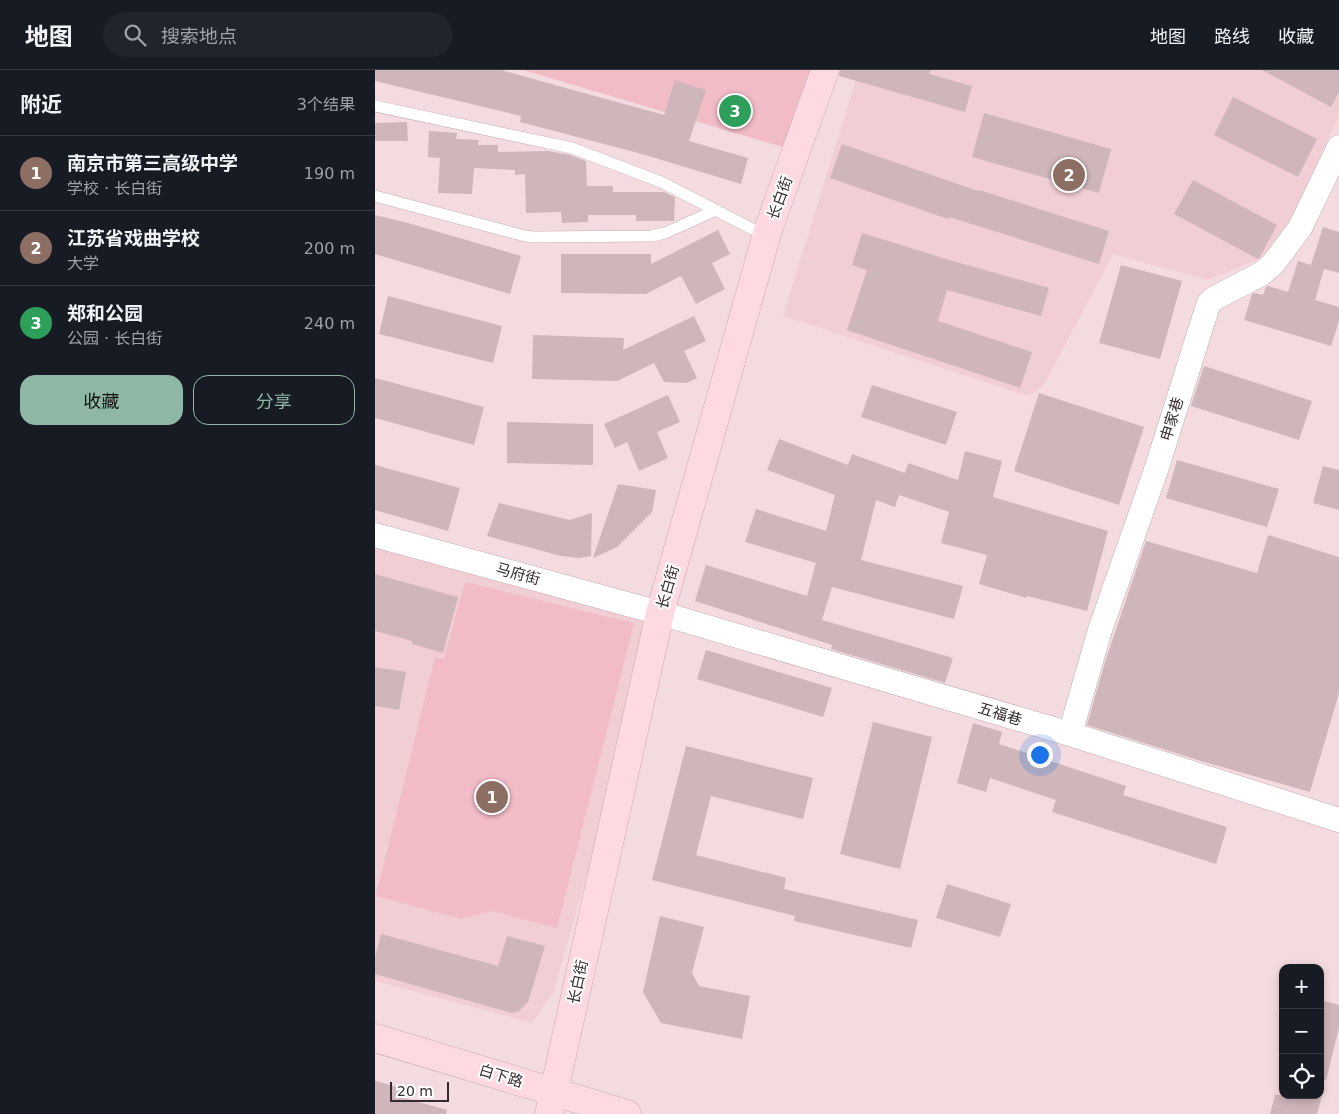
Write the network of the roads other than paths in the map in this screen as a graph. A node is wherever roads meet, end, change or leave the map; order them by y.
1 (825, 70) edge
2 (375, 106) edge
3 (1339, 147) edge
4 (375, 196) edge
5 (716, 210) junction
6 (766, 236) junction
7 (375, 536) edge
8 (660, 613) junction
9 (1070, 734) junction
10 (1339, 820) edge
11 (375, 1038) edge
12 (551, 1103) edge
13 (627, 1114) edge

1 - 6 street, 长白街
2 - 5 lane
3 - 9 street, 申家巷
4 - 5 lane
5 - 6 lane
6 - 8 street, 长白街
7 - 8 street, 马府街
8 - 9 street, 五福巷
8 - 12 street, 长白街
9 - 10 street, 五福巷
11 - 12 street, 白下路
12 - 13 street, 白下路

